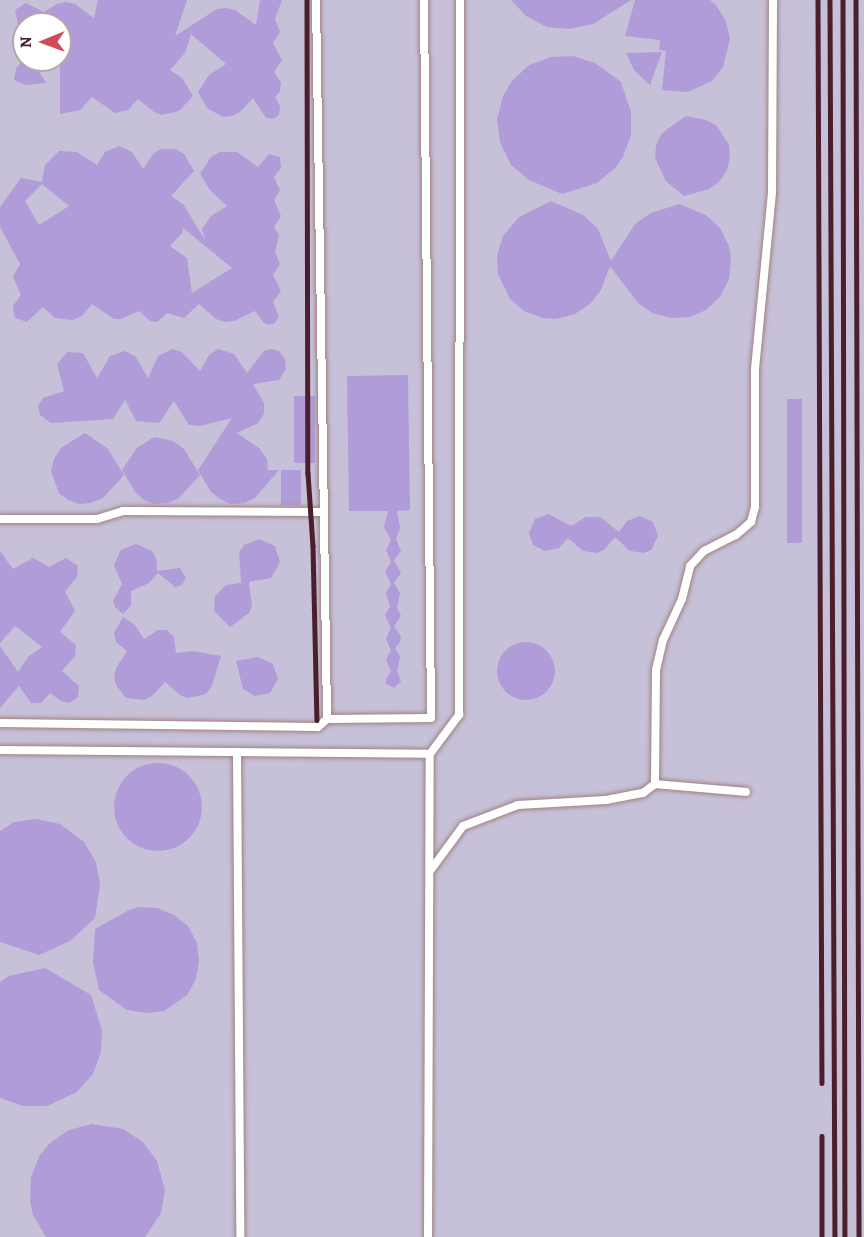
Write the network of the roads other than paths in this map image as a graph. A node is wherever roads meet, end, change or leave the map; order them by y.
1 (316, 0) edge
2 (424, 0) edge
3 (460, 0) edge
4 (773, 0) edge
5 (324, 512) junction
6 (0, 519) edge
7 (327, 719) junction
8 (0, 723) edge
9 (0, 750) edge
10 (237, 752) junction
11 (430, 754) junction
12 (655, 784) junction
13 (746, 792) dead end
14 (430, 871) junction
15 (240, 1237) edge
16 (428, 1237) edge

1 - 5 lane
2 - 7 lane
3 - 11 lane
4 - 12 lane
5 - 6 lane
5 - 7 lane
7 - 8 lane
9 - 10 lane
10 - 11 lane
10 - 15 lane
11 - 14 lane
12 - 13 lane
12 - 14 lane
14 - 16 lane

